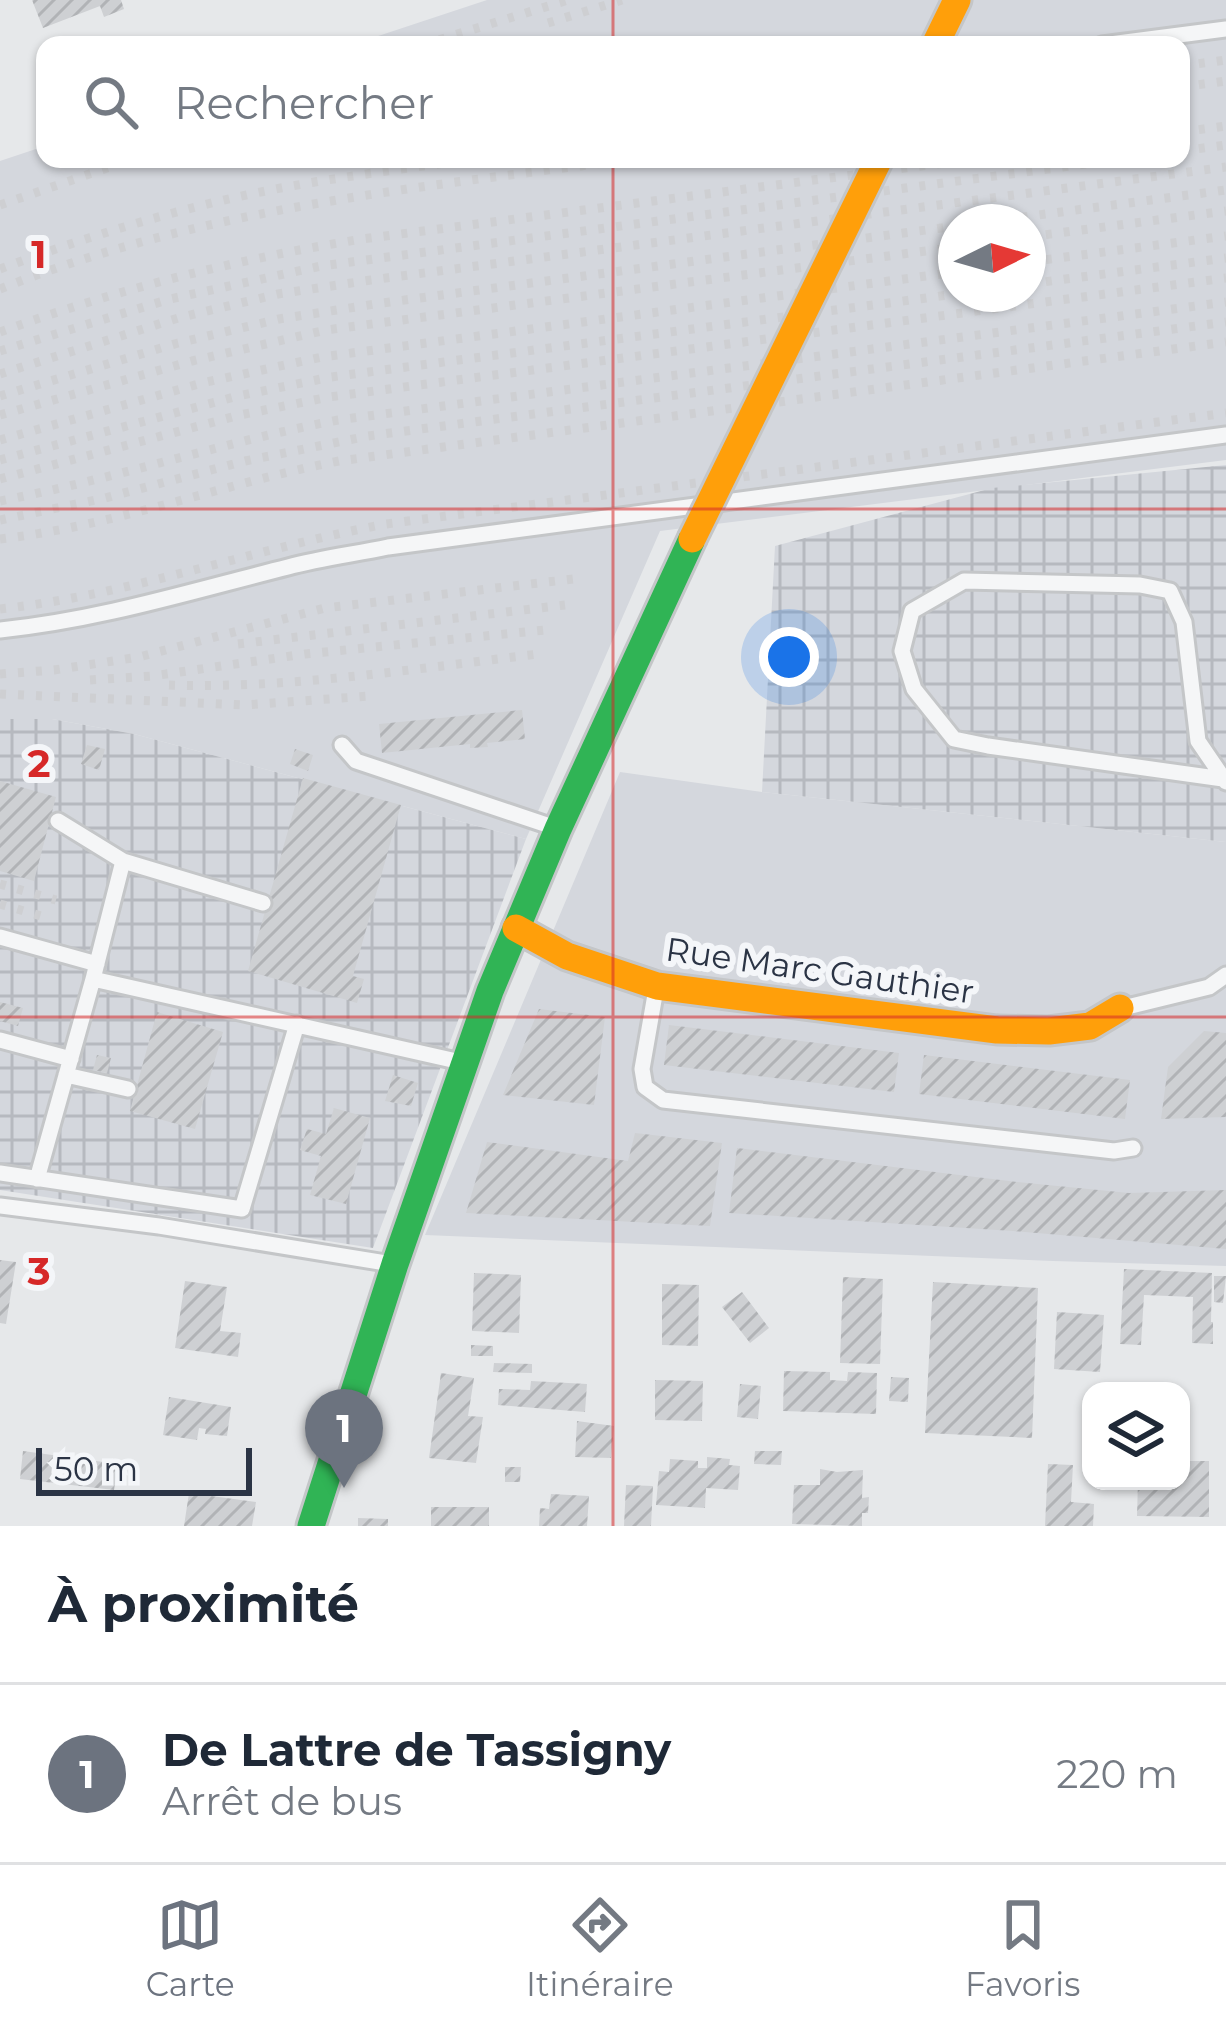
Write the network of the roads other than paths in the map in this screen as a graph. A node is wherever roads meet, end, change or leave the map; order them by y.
1 (957, 0) edge
2 (1226, 28) edge
3 (939, 36) edge
4 (1168, 36) edge
5 (875, 168) edge
6 (1226, 435) edge
7 (0, 630) edge
8 (342, 745) dead end
9 (1224, 780) edge
10 (58, 821) dead end
11 (559, 829) junction
12 (123, 861) junction
13 (262, 903) dead end
14 (516, 928) junction
15 (0, 937) edge
16 (95, 972) junction
17 (1226, 975) edge
18 (657, 986) junction
19 (1120, 1008) joint
20 (297, 1024) junction
21 (0, 1040) edge
22 (464, 1063) junction
23 (69, 1067) junction
24 (128, 1089) dead end
25 (1133, 1148) dead end
26 (0, 1173) edge
27 (37, 1179) junction
28 (0, 1206) edge
29 (395, 1264) junction
30 (310, 1526) edge

1 - 3 street
2 - 4 lane
5 - 11 street, bridge
6 - 7 lane
8 - 11 lane
9 - 9 lane
10 - 12 lane
11 - 14 street
12 - 13 lane
12 - 16 lane
14 - 18 street, Rue Marc Gauthier
14 - 22 street
15 - 16 lane
16 - 20 lane
16 - 23 lane
17 - 19 lane
18 - 19 street, Rue Marc Gauthier
18 - 25 lane
20 - 22 lane
20 - 27 lane
21 - 23 lane
22 - 29 street
23 - 24 lane
23 - 27 lane
26 - 27 lane
28 - 29 lane
29 - 30 street

